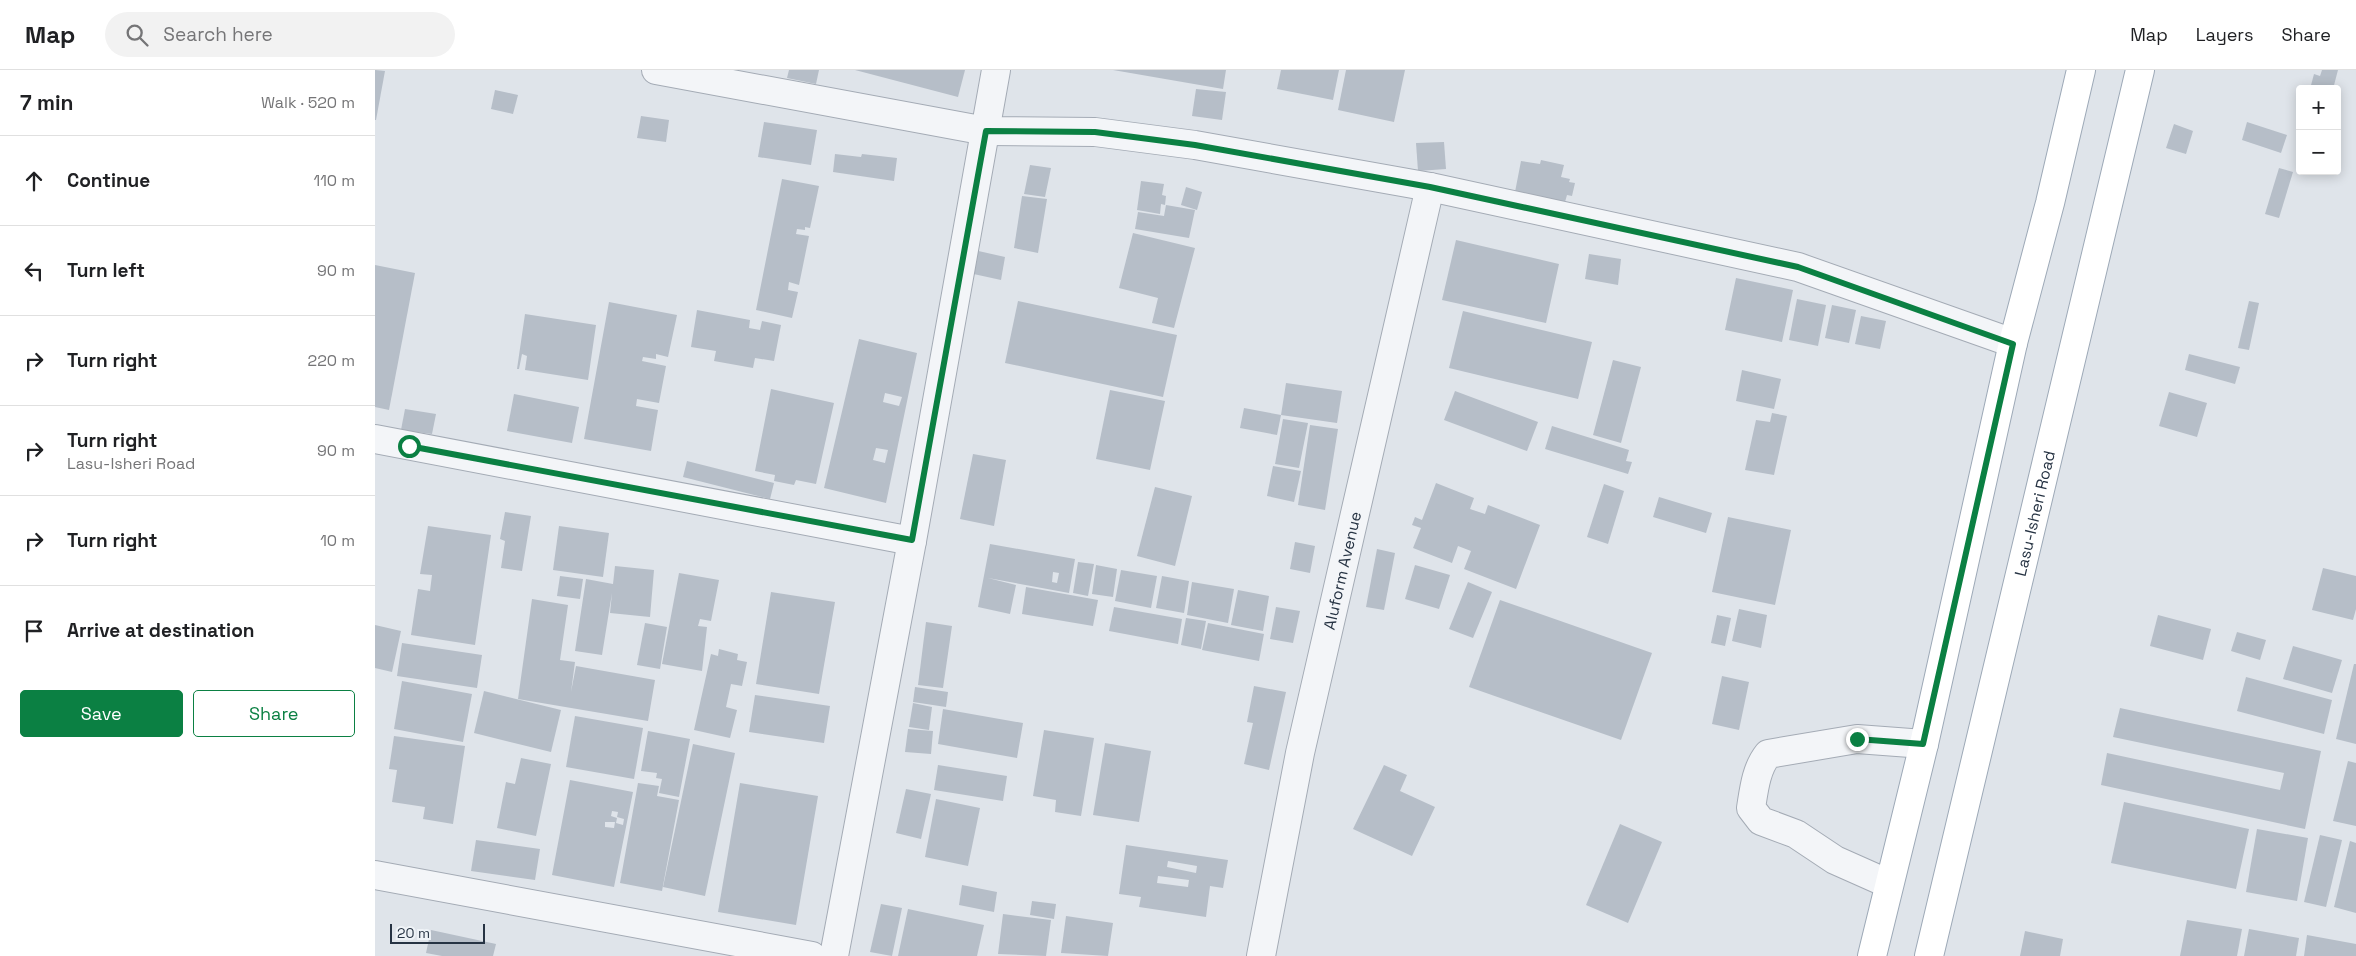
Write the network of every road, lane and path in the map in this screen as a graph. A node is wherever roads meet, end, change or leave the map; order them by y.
1 (657, 70) edge
2 (996, 70) edge
3 (2081, 70) edge
4 (2140, 70) edge
5 (986, 131) junction
6 (1430, 187) junction
7 (2013, 344) junction
8 (375, 439) edge
9 (912, 540) junction
10 (1923, 744) junction
11 (375, 875) edge
12 (1889, 884) junction
13 (812, 956) edge
14 (834, 956) edge
15 (1261, 956) edge
16 (1872, 956) edge
17 (1929, 956) edge

1 - 5 street
2 - 5 street
3 - 7 main road
4 - 17 main road, Lasu-Isheri Road
5 - 6 street
5 - 9 street
6 - 7 street
6 - 15 street, Aluform Avenue
7 - 10 main road
8 - 9 street
9 - 14 street
10 - 12 main road
10 - 12 street
11 - 13 street
12 - 16 main road

